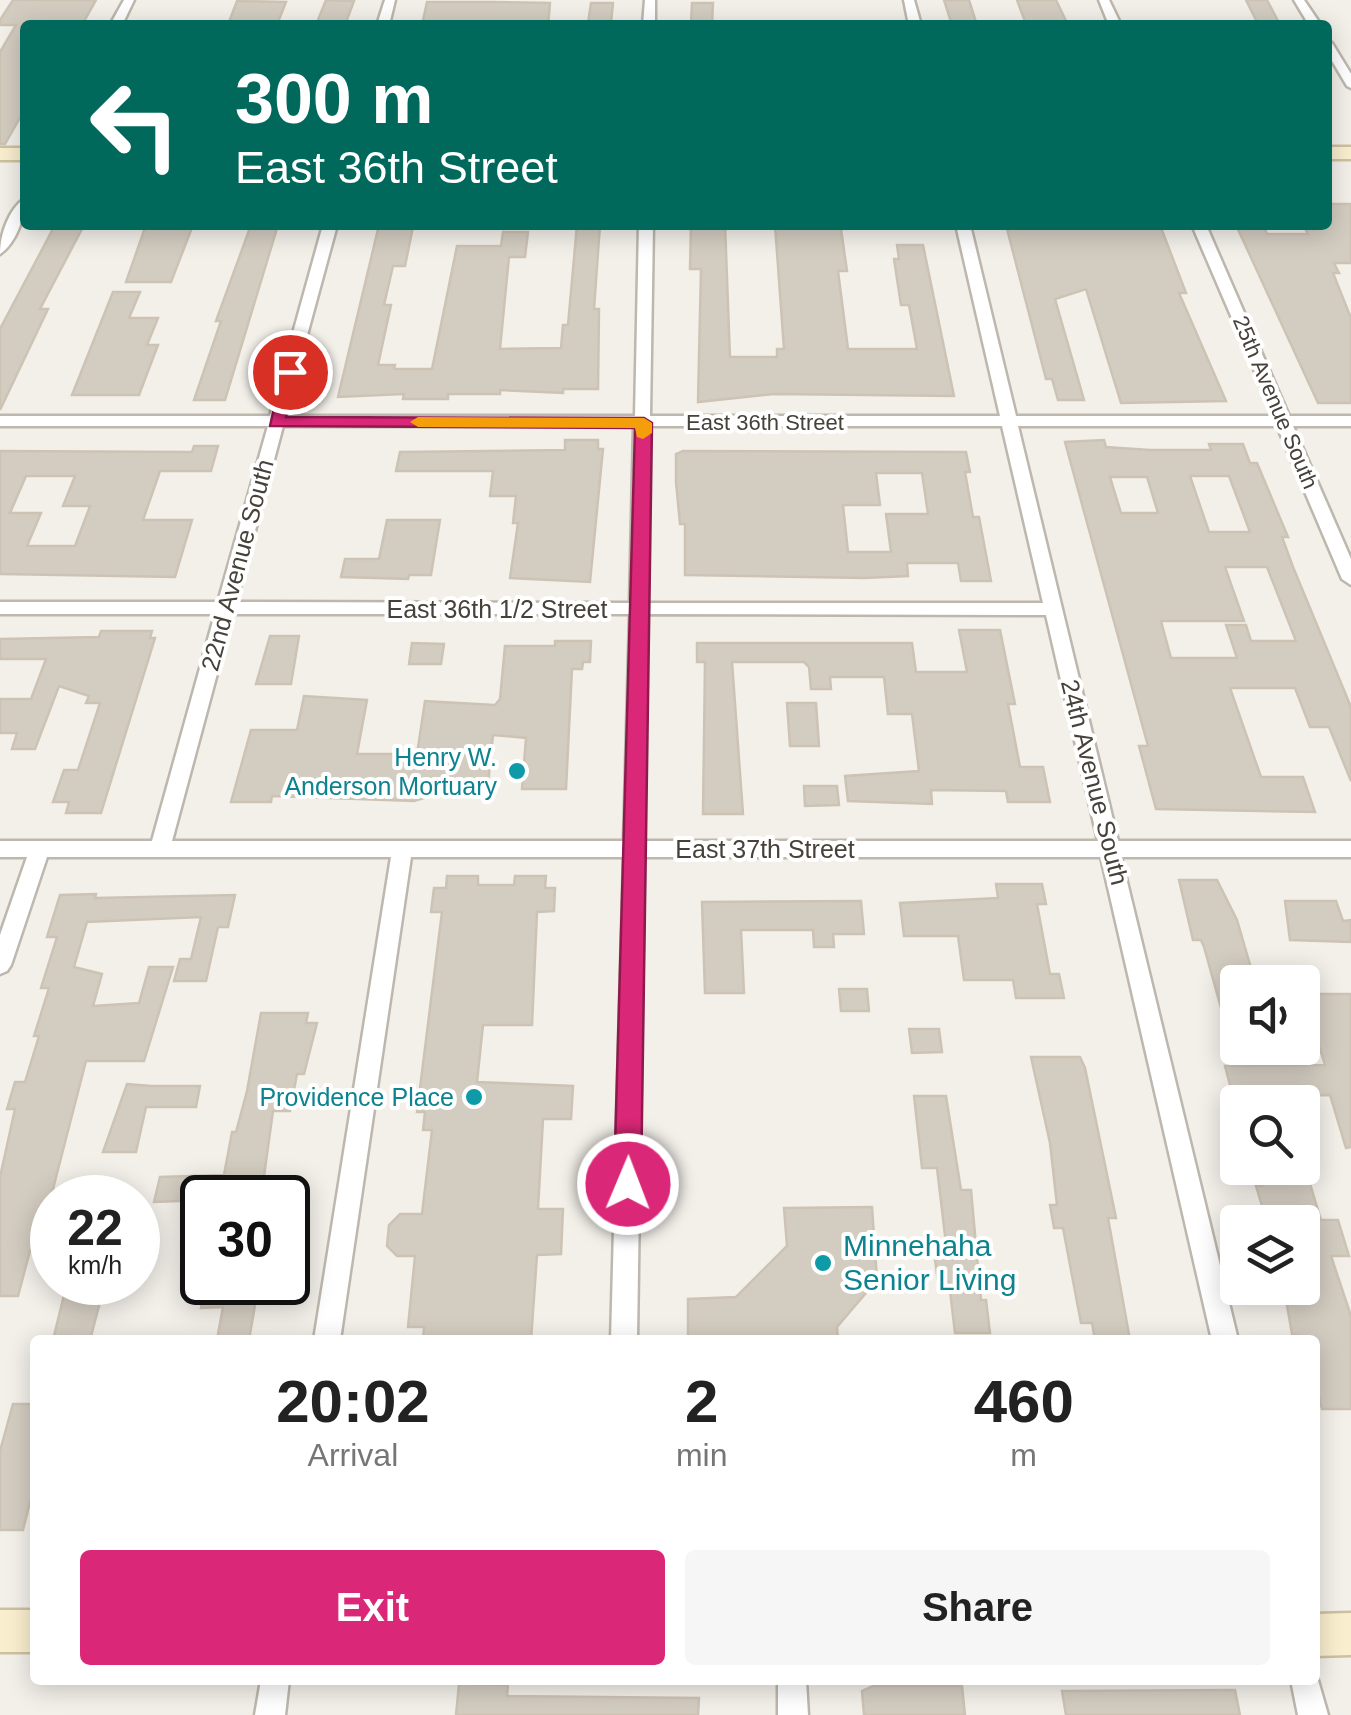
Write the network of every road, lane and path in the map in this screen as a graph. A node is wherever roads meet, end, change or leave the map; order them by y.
1 (1332, 52) edge
2 (1351, 84) edge
3 (20, 212) edge
4 (329, 230) edge
5 (646, 230) edge
6 (964, 230) edge
7 (1202, 230) edge
8 (0, 250) edge
9 (1284, 421) junction
10 (0, 422) edge
11 (276, 422) junction
12 (1009, 422) junction
13 (1351, 422) edge
14 (644, 423) junction
15 (1351, 579) edge
16 (0, 608) edge
17 (1054, 608) junction
18 (638, 609) junction
19 (224, 610) junction
20 (160, 848) junction
21 (0, 849) edge
22 (40, 849) junction
23 (402, 849) junction
24 (634, 849) junction
25 (1351, 849) edge
26 (1112, 850) junction
27 (0, 965) edge
28 (328, 1335) edge
29 (624, 1335) edge
30 (1224, 1335) edge
31 (0, 1631) edge
32 (30, 1631) edge
33 (1320, 1634) edge
34 (1351, 1634) edge
35 (274, 1685) edge
36 (792, 1685) edge
37 (1306, 1685) edge
38 (270, 1715) edge
39 (793, 1715) edge
40 (1313, 1715) edge

1 - 2 street
3 - 8 street
4 - 11 street, 22nd Avenue South
5 - 14 street
6 - 12 street, 24th Avenue South
7 - 9 street, 25th Avenue South
9 - 12 street, East 36th Street
9 - 13 street, East 36th Street
9 - 15 street, 25th Avenue South
10 - 11 street, East 36th Street
11 - 14 street, East 36th Street
11 - 19 street, 22nd Avenue South
12 - 14 street, East 36th Street
12 - 17 street, 24th Avenue South
14 - 18 street
16 - 19 street, East 36th 1/2 Street
17 - 18 street, East 36th 1/2 Street
17 - 26 street, 24th Avenue South
18 - 19 street, East 36th 1/2 Street
18 - 24 street
19 - 20 street, 22nd Avenue South
20 - 22 street, East 37th Street
20 - 23 street, East 37th Street
21 - 22 street, East 37th Street
22 - 27 street
23 - 24 street, East 37th Street
23 - 28 street
24 - 26 street, East 37th Street
24 - 29 street
25 - 26 street, East 37th Street
26 - 30 street, 24th Avenue South
31 - 32 street
33 - 34 street
35 - 38 street
36 - 39 street
37 - 40 street

